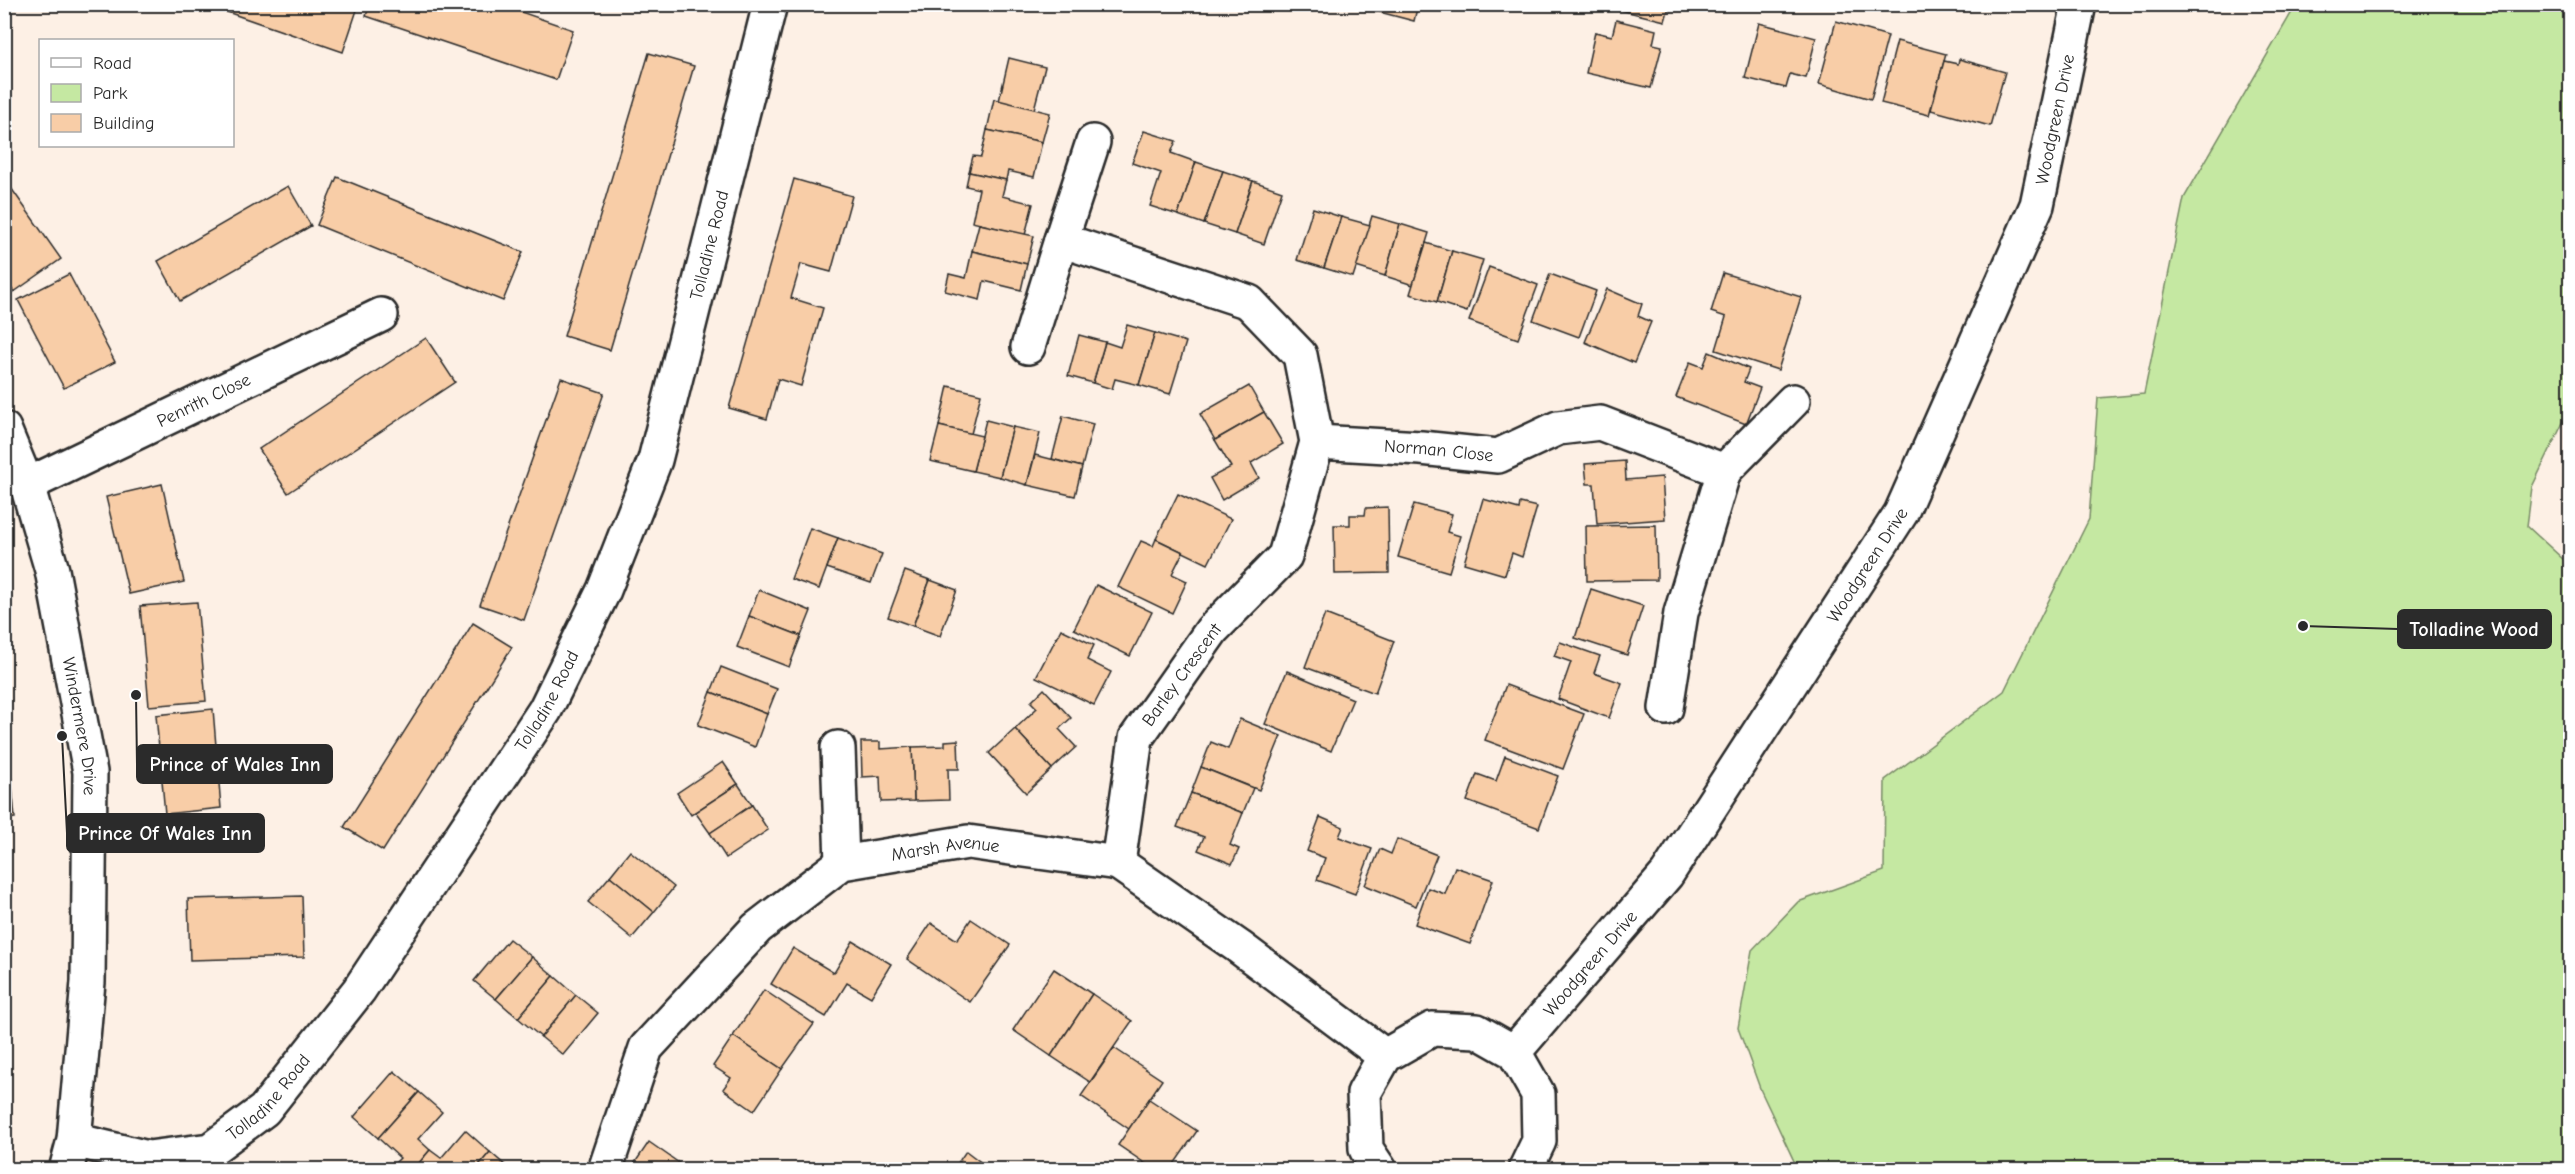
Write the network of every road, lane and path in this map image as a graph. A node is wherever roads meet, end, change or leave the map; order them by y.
1 (2079, 4) edge
2 (760, 7) edge
3 (1093, 142) dead end
4 (1061, 240) junction
5 (381, 315) dead end
6 (1028, 346) dead end
7 (1793, 400) dead end
8 (4, 429) edge
9 (1317, 442) junction
10 (1724, 471) junction
11 (27, 485) junction
12 (1666, 708) dead end
13 (838, 748) dead end
14 (842, 863) junction
15 (1119, 863) junction
16 (1514, 1052) junction
17 (1385, 1056) junction
18 (70, 1155) edge
19 (605, 1170) edge
20 (1380, 1170) edge
21 (1525, 1170) edge

1 - 16 street, Woodgreen Drive
2 - 18 street, Tolladine Road
3 - 4 street
4 - 6 street
4 - 9 street, Barley Crescent
5 - 11 street, Penrith Close
7 - 10 street
8 - 11 street, Windermere Drive
9 - 10 street, Norman Close
9 - 15 street, Barley Crescent
10 - 12 street
11 - 18 street, Windermere Drive
13 - 14 street
14 - 15 street, Marsh Avenue
14 - 19 street, Marsh Avenue
15 - 17 street, Marsh Avenue
16 - 17 street
16 - 21 street
17 - 20 street

